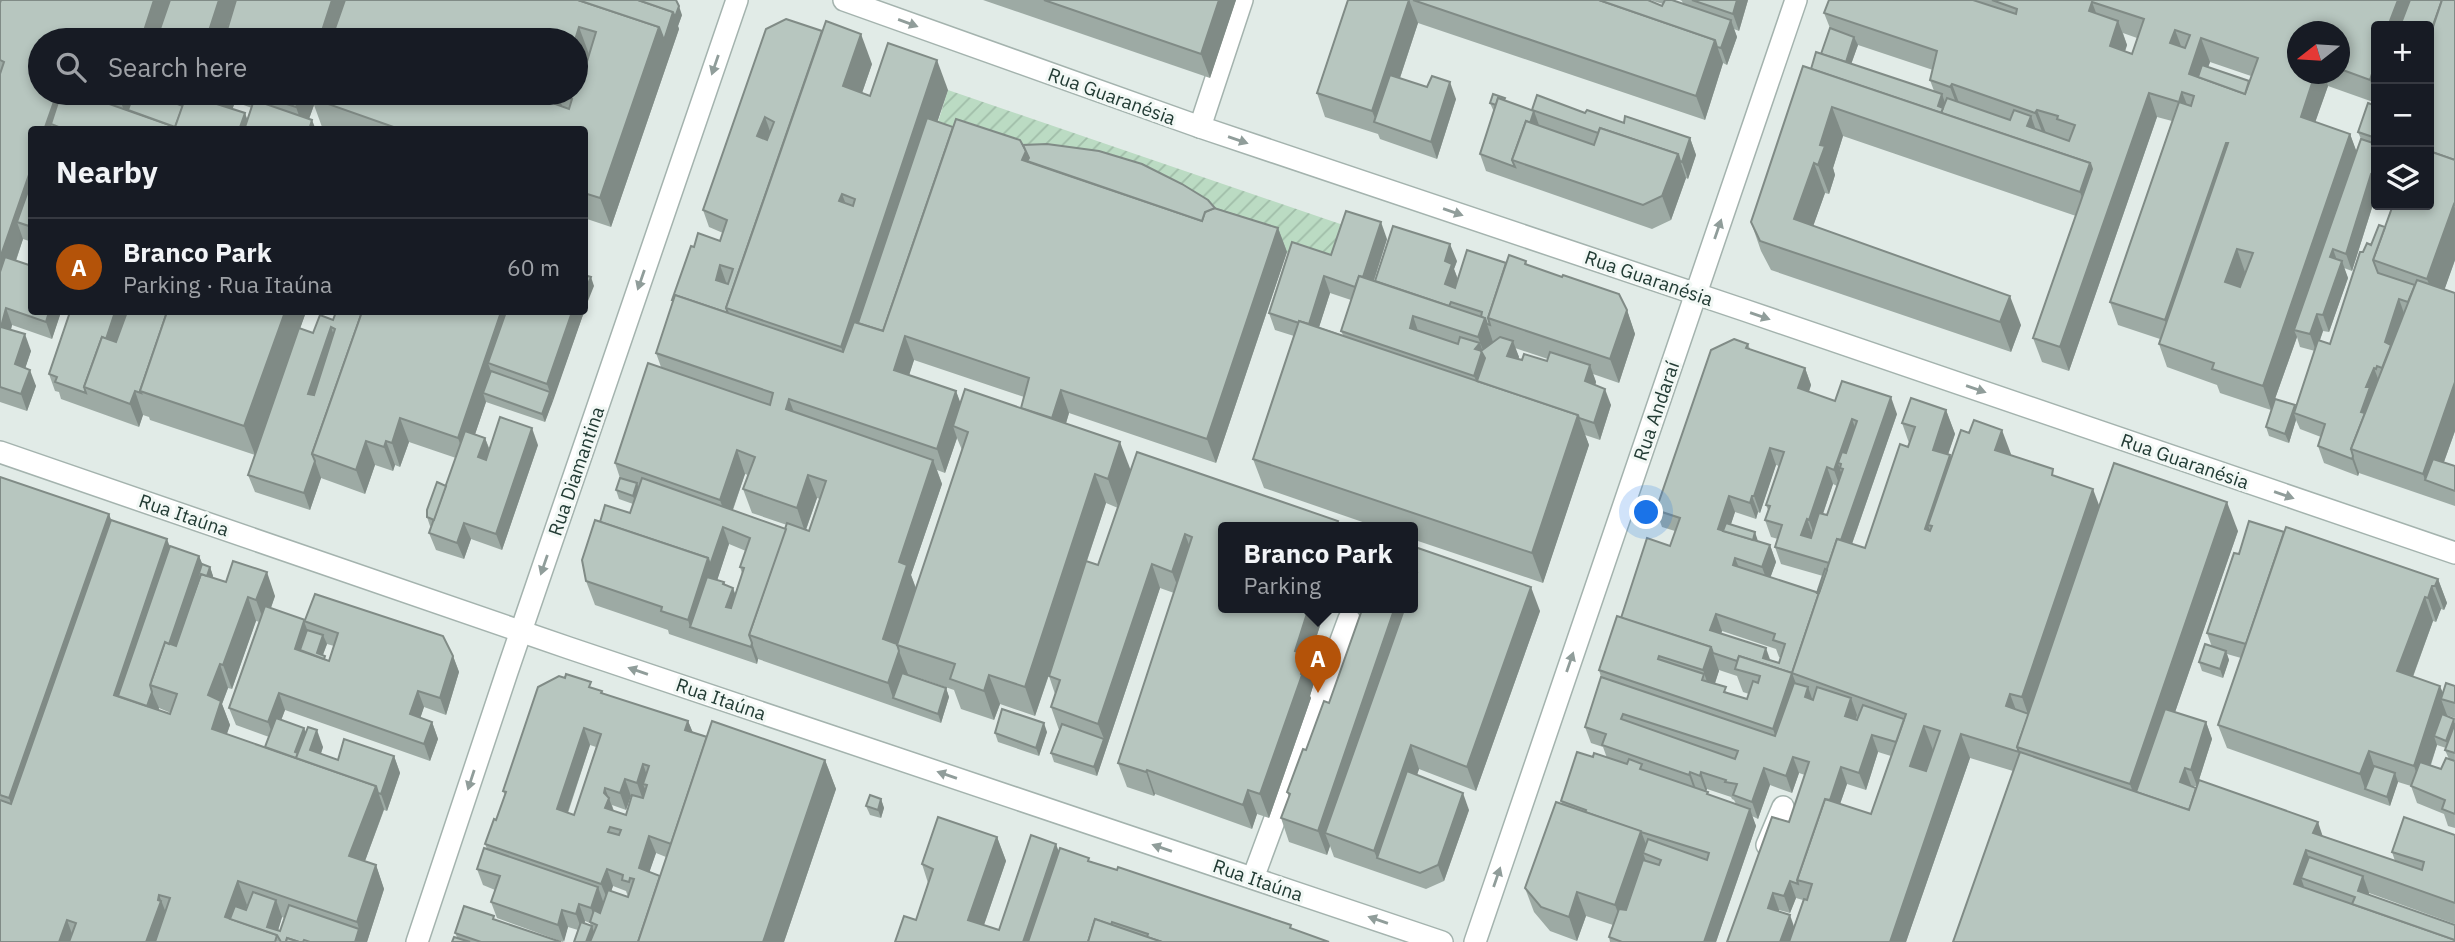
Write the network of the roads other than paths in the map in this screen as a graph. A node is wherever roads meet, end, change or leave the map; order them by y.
1 (737, 0) edge
2 (844, 0) edge
3 (1242, 0) edge
4 (1796, 0) edge
5 (1200, 127) junction
6 (1696, 294) junction
7 (0, 452) edge
8 (2455, 553) edge
9 (1349, 619) dead end
10 (521, 631) junction
11 (1783, 807) dead end
12 (1761, 859) edge
13 (1253, 878) junction
14 (417, 942) edge
15 (1442, 942) edge
16 (1475, 942) edge

1 -> 10 street, Rua Diamantina
2 -> 5 street, Rua Guaranésia
3 - 5 street
6 -> 4 street, Rua Andaraí
5 -> 6 street, Rua Guaranésia
6 -> 8 street, Rua Guaranésia
16 -> 6 street, Rua Andaraí
7 - 10 street, Rua Itaúna
9 - 13 street
13 -> 10 street, Rua Itaúna
10 -> 14 street, Rua Diamantina
11 - 12 street
15 -> 13 street, Rua Itaúna

